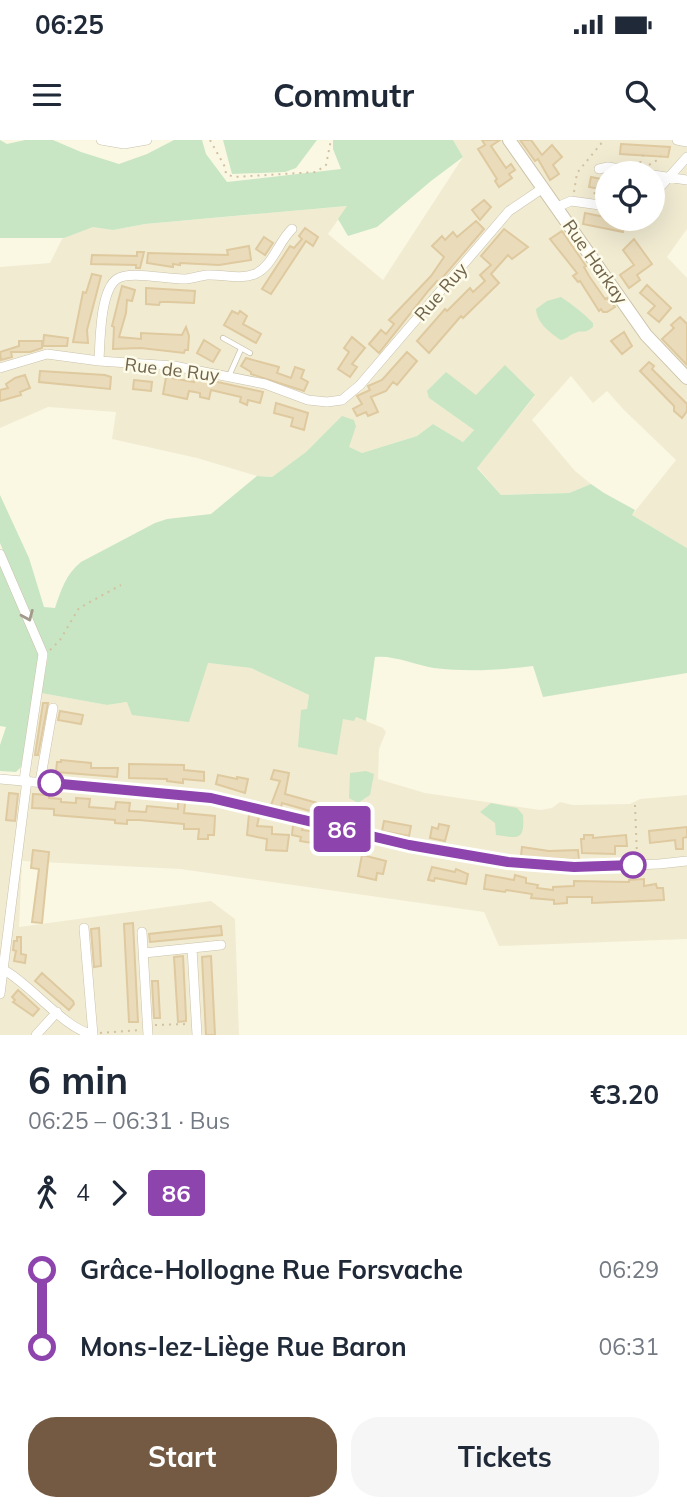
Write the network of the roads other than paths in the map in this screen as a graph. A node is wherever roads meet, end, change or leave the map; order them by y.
1 (101, 140) edge
2 (509, 140) edge
3 (677, 140) edge
4 (113, 141) edge
5 (141, 141) edge
6 (687, 142) edge
7 (687, 157) edge
8 (665, 176) edge
9 (669, 177) junction
10 (687, 180) edge
11 (665, 182) edge
12 (543, 188) junction
13 (595, 204) edge
14 (557, 207) junction
15 (292, 229) dead end
16 (223, 338) dead end
17 (241, 349) junction
18 (250, 353) dead end
19 (99, 361) junction
20 (0, 368) edge
21 (229, 377) junction
22 (687, 378) edge
23 (342, 400) joint
24 (0, 554) edge
25 (53, 708) dead end
26 (0, 779) edge
27 (25, 780) junction
28 (40, 782) junction
29 (687, 861) edge
30 (0, 899) edge
31 (11, 903) junction
32 (84, 928) dead end
33 (142, 932) dead end
34 (222, 945) dead end
35 (192, 948) junction
36 (144, 953) junction
37 (4, 970) junction
38 (0, 994) edge
39 (57, 1012) junction
40 (148, 1030) edge
41 (93, 1034) edge
42 (37, 1035) edge
43 (197, 1035) edge

1 - 4 street
2 - 12 street, Rue Harkay
3 - 6 street
4 - 5 street
7 - 9 street
8 - 9 street
9 - 10 street
9 - 11 street
12 - 14 street, Rue Harkay
12 - 23 street, Rue Ruy
13 - 14 street
14 - 22 street, Rue Harkay
15 - 19 street
16 - 17 lane
17 - 18 lane
17 - 21 lane
19 - 20 street, Rue de Ruy
19 - 21 street, Rue de Ruy
21 - 23 street, Rue de Ruy
24 -> 27 street
25 - 28 street
26 - 27 street
27 - 28 street
27 - 31 street
28 - 29 street
30 - 31 street
31 - 37 street
32 - 41 street
33 - 36 street
34 - 35 street
35 - 36 street
35 - 43 street
36 - 40 street
37 - 38 street
37 - 39 street
39 - 41 street
39 - 42 street

